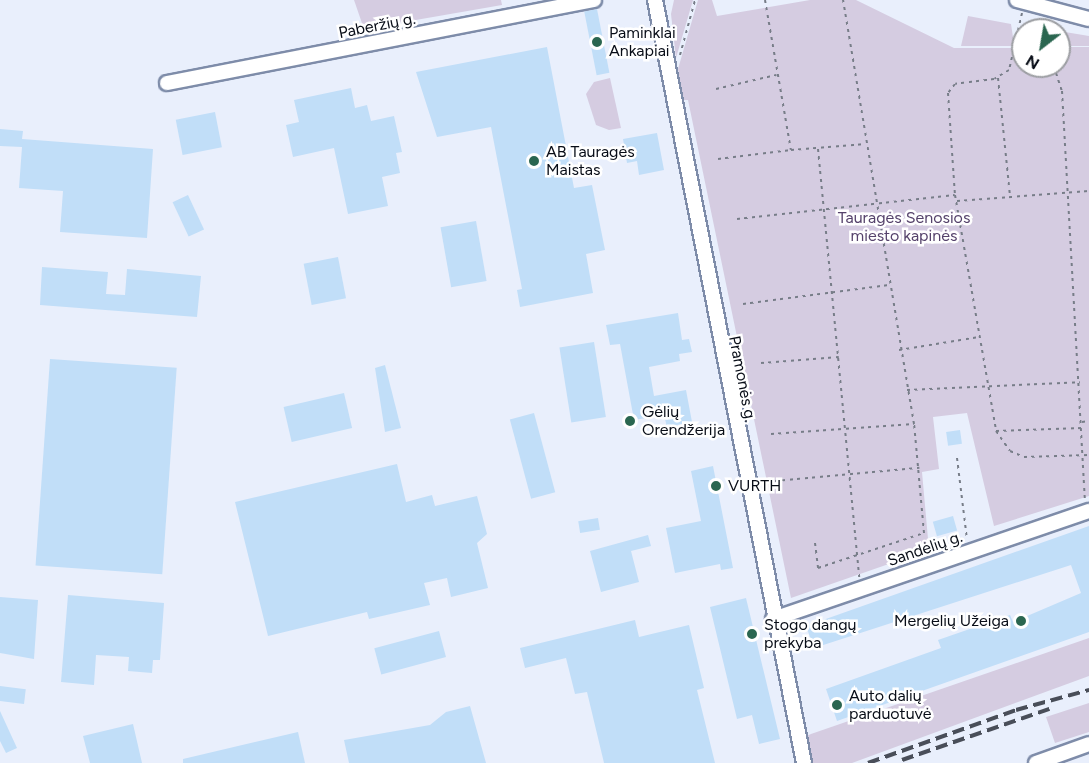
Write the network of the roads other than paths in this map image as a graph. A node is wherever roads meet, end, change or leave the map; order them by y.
1 (594, 0) edge
2 (655, 0) edge
3 (1021, 1) edge
4 (1089, 19) edge
5 (167, 83) dead end
6 (1088, 511) edge
7 (773, 620) junction
8 (1089, 744) edge
9 (804, 763) edge
10 (1036, 763) edge

1 - 5 street, Paberžių g.
2 - 7 street, Pramonės g.
3 - 4 street
6 - 7 street, Sandėlių g.
7 - 9 street, Pramonės g.
8 - 10 street

